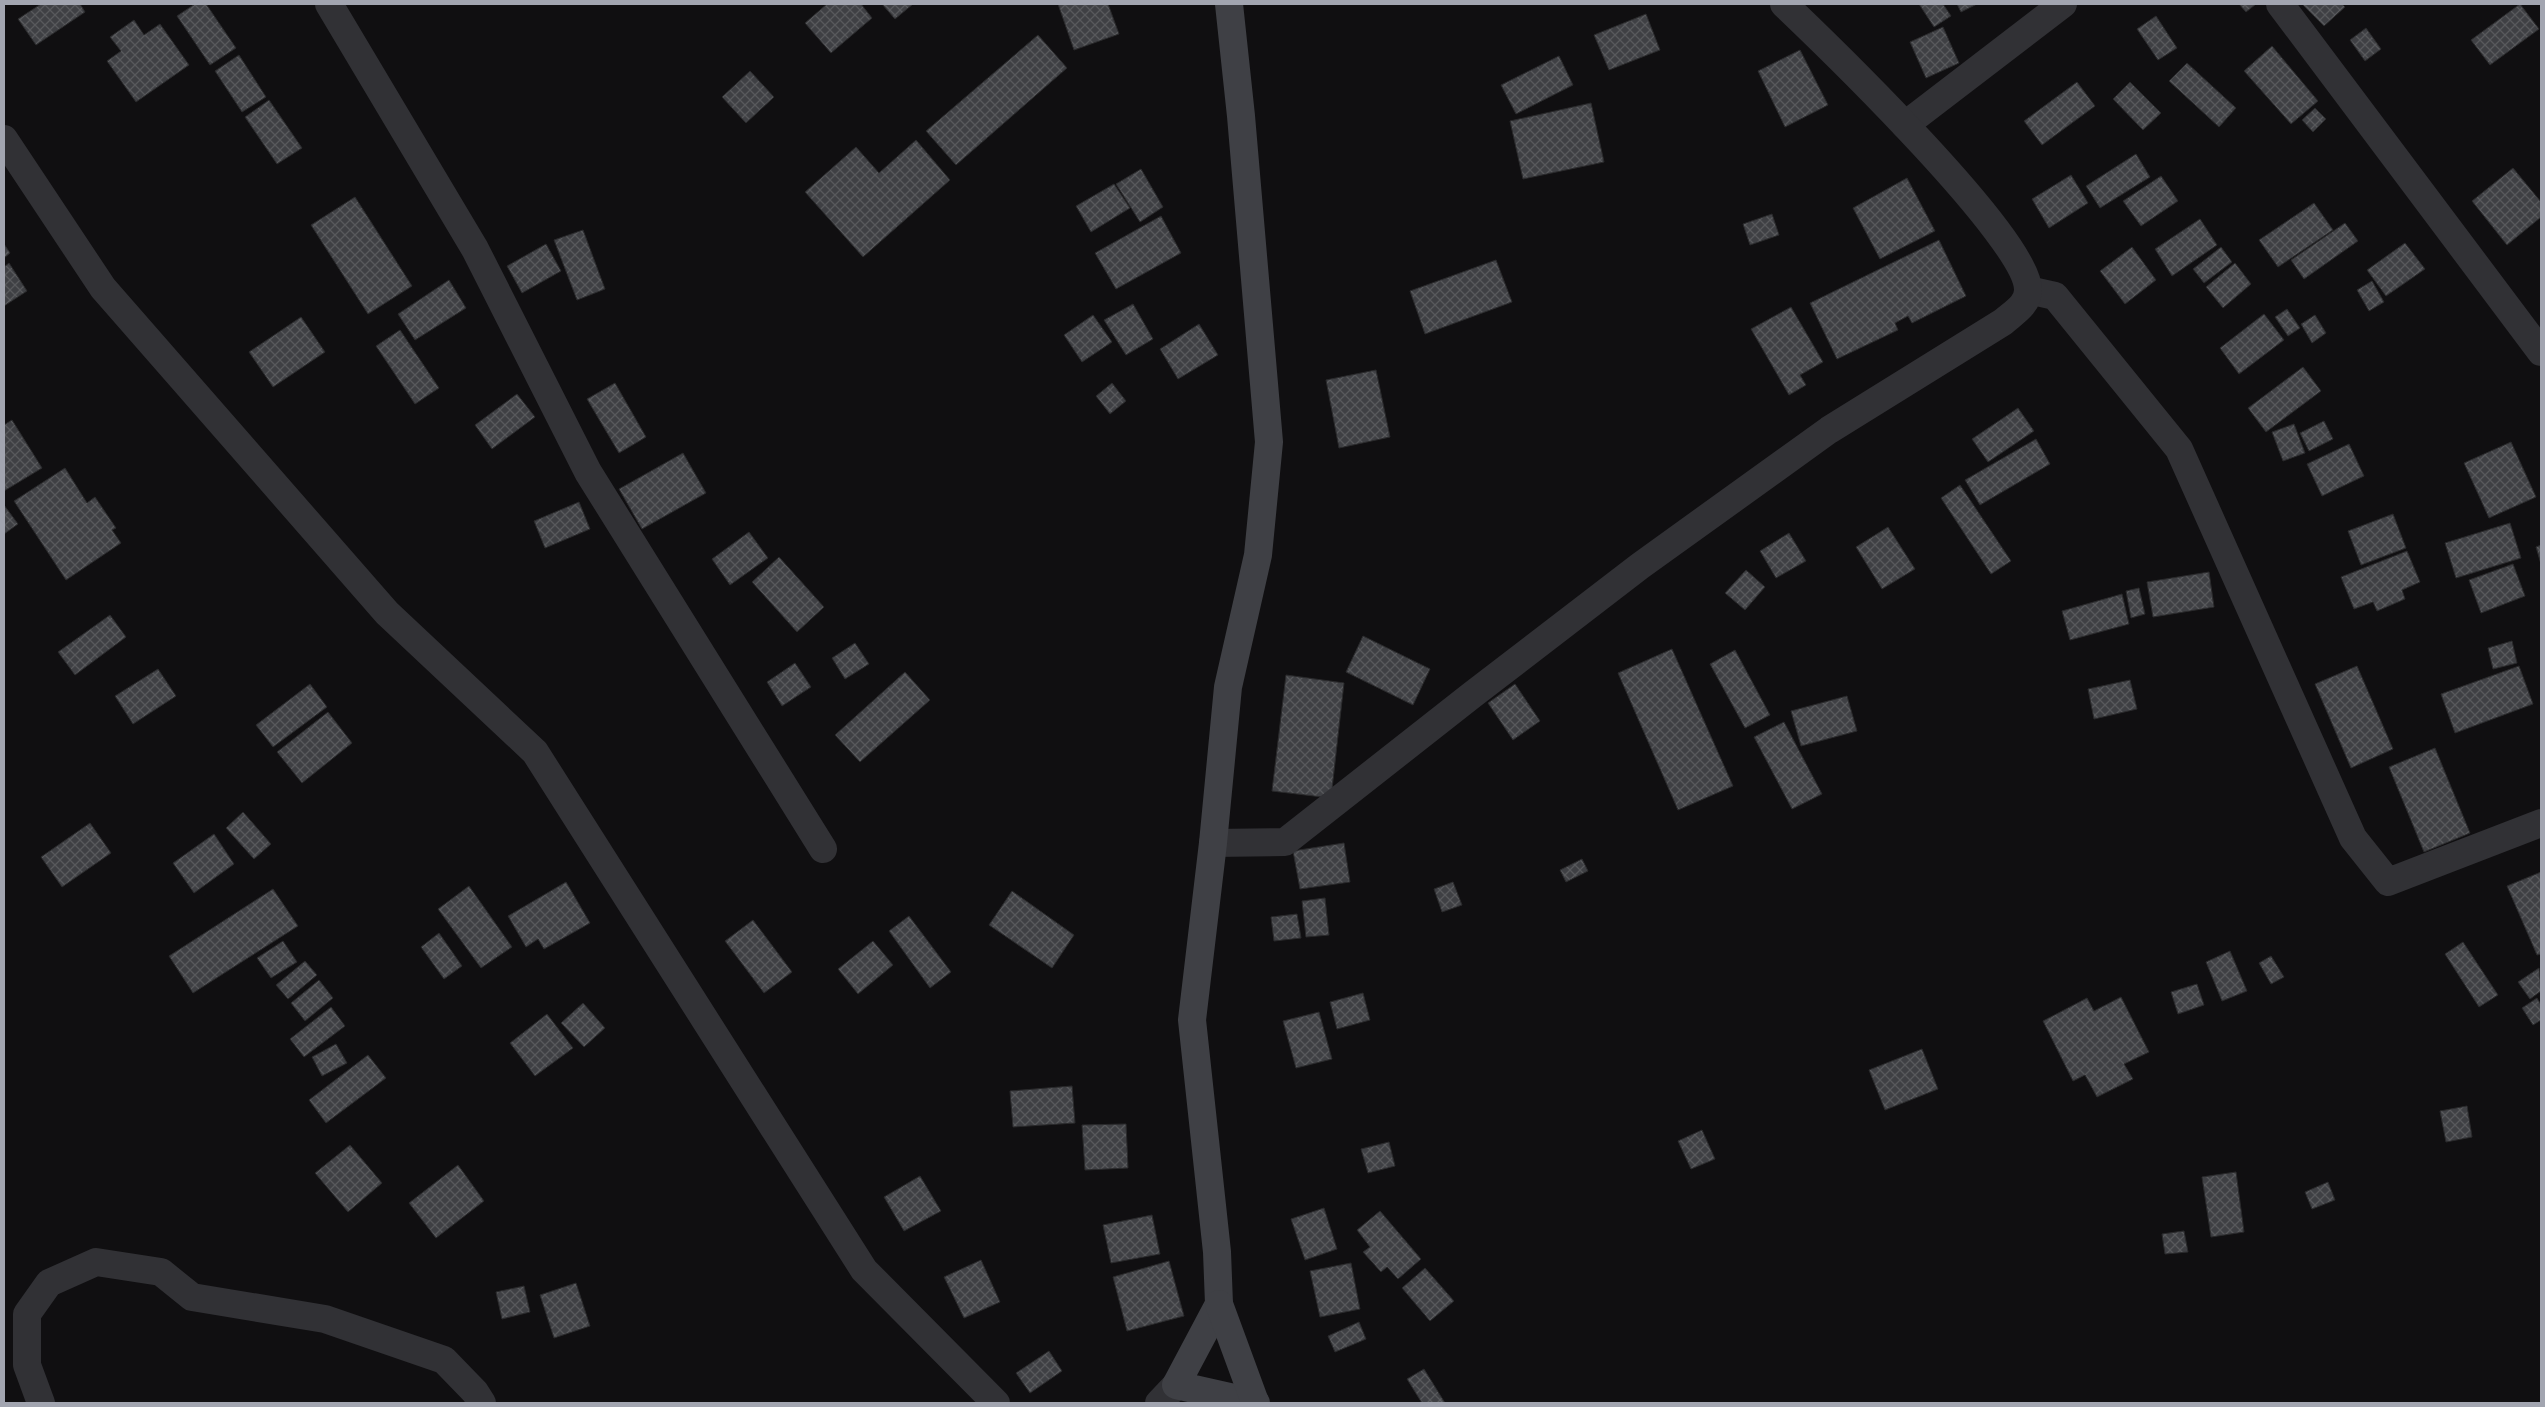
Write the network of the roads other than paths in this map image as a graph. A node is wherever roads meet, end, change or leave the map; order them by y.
1 (329, 4) edge
2 (1229, 4) edge
3 (1784, 4) edge
4 (2063, 4) edge
5 (2280, 4) edge
6 (1904, 126) junction
7 (4, 139) edge
8 (2028, 290) junction
9 (2541, 352) edge
10 (2541, 823) edge
11 (1214, 843) junction
12 (823, 849) dead end
13 (1219, 1304) junction
14 (1167, 1394) edge
15 (41, 1403) edge
16 (482, 1403) edge
17 (996, 1403) edge
18 (1256, 1403) edge

1 - 12 street
2 - 11 street
3 - 6 street
4 - 6 street
5 - 9 street
6 - 8 street
7 - 17 street
8 - 10 street
8 - 11 street
11 - 13 street
13 - 14 street
13 - 18 street
14 - 18 street
15 - 16 street

